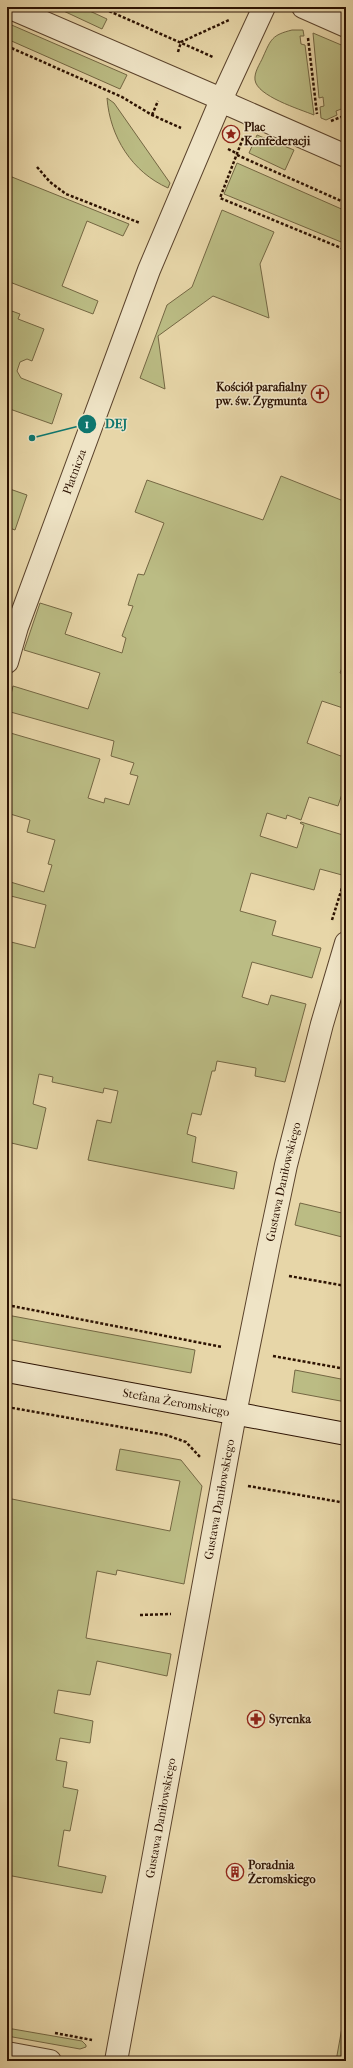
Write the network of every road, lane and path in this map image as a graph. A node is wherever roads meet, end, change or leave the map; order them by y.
1 (8, 7) edge
2 (100, 7) edge
3 (264, 7) edge
4 (303, 7) edge
5 (236, 16) dead end
6 (346, 26) edge
7 (308, 33) dead end
8 (181, 42) junction
9 (7, 46) edge
10 (237, 67) junction
11 (168, 77) junction
12 (221, 100) junction
13 (152, 115) junction
14 (317, 115) dead end
15 (346, 115) edge
16 (253, 116) junction
17 (329, 122) dead end
18 (204, 138) junction
19 (237, 154) junction
20 (346, 156) edge
21 (37, 167) dead end
22 (346, 203) edge
23 (165, 233) junction
24 (346, 250) edge
25 (7, 662) edge
26 (346, 943) edge
27 (286, 1275) dead end
28 (346, 1286) edge
29 (7, 1305) edge
30 (249, 1352) junction
31 (346, 1369) edge
32 (7, 1371) edge
33 (7, 1407) edge
34 (235, 1414) junction
35 (346, 1434) edge
36 (204, 1462) dead end
37 (244, 1486) dead end
38 (346, 1503) edge
39 (178, 1614) dead end
40 (140, 1615) dead end
41 (7, 2053) edge
42 (50, 2061) edge
43 (116, 2061) edge

1 - 11 street
2 - 8 path
3 - 10 street
4 - 6 street
5 - 8 path
7 - 14 path
8 - 10 path
8 - 11 path
9 - 13 path
10 - 12 street
11 - 12 street
11 - 13 path
12 - 16 street
12 - 18 street
13 - 18 path
15 - 17 path
16 - 19 path
16 - 20 street
18 - 19 path
18 - 23 street, Płatnicza
19 - 22 path
19 - 24 path
21 - 23 path
23 - 25 street, Płatnicza
26 - 30 street, Gustawa Daniłowskiego
27 - 28 path
29 - 30 path
30 - 31 path
30 - 34 street, Gustawa Daniłowskiego
32 - 34 street, Stefana Żeromskiego
33 - 36 path
34 - 35 street, Stefana Żeromskiego
34 - 43 street, Gustawa Daniłowskiego
37 - 38 path
39 - 40 path
41 - 42 street

